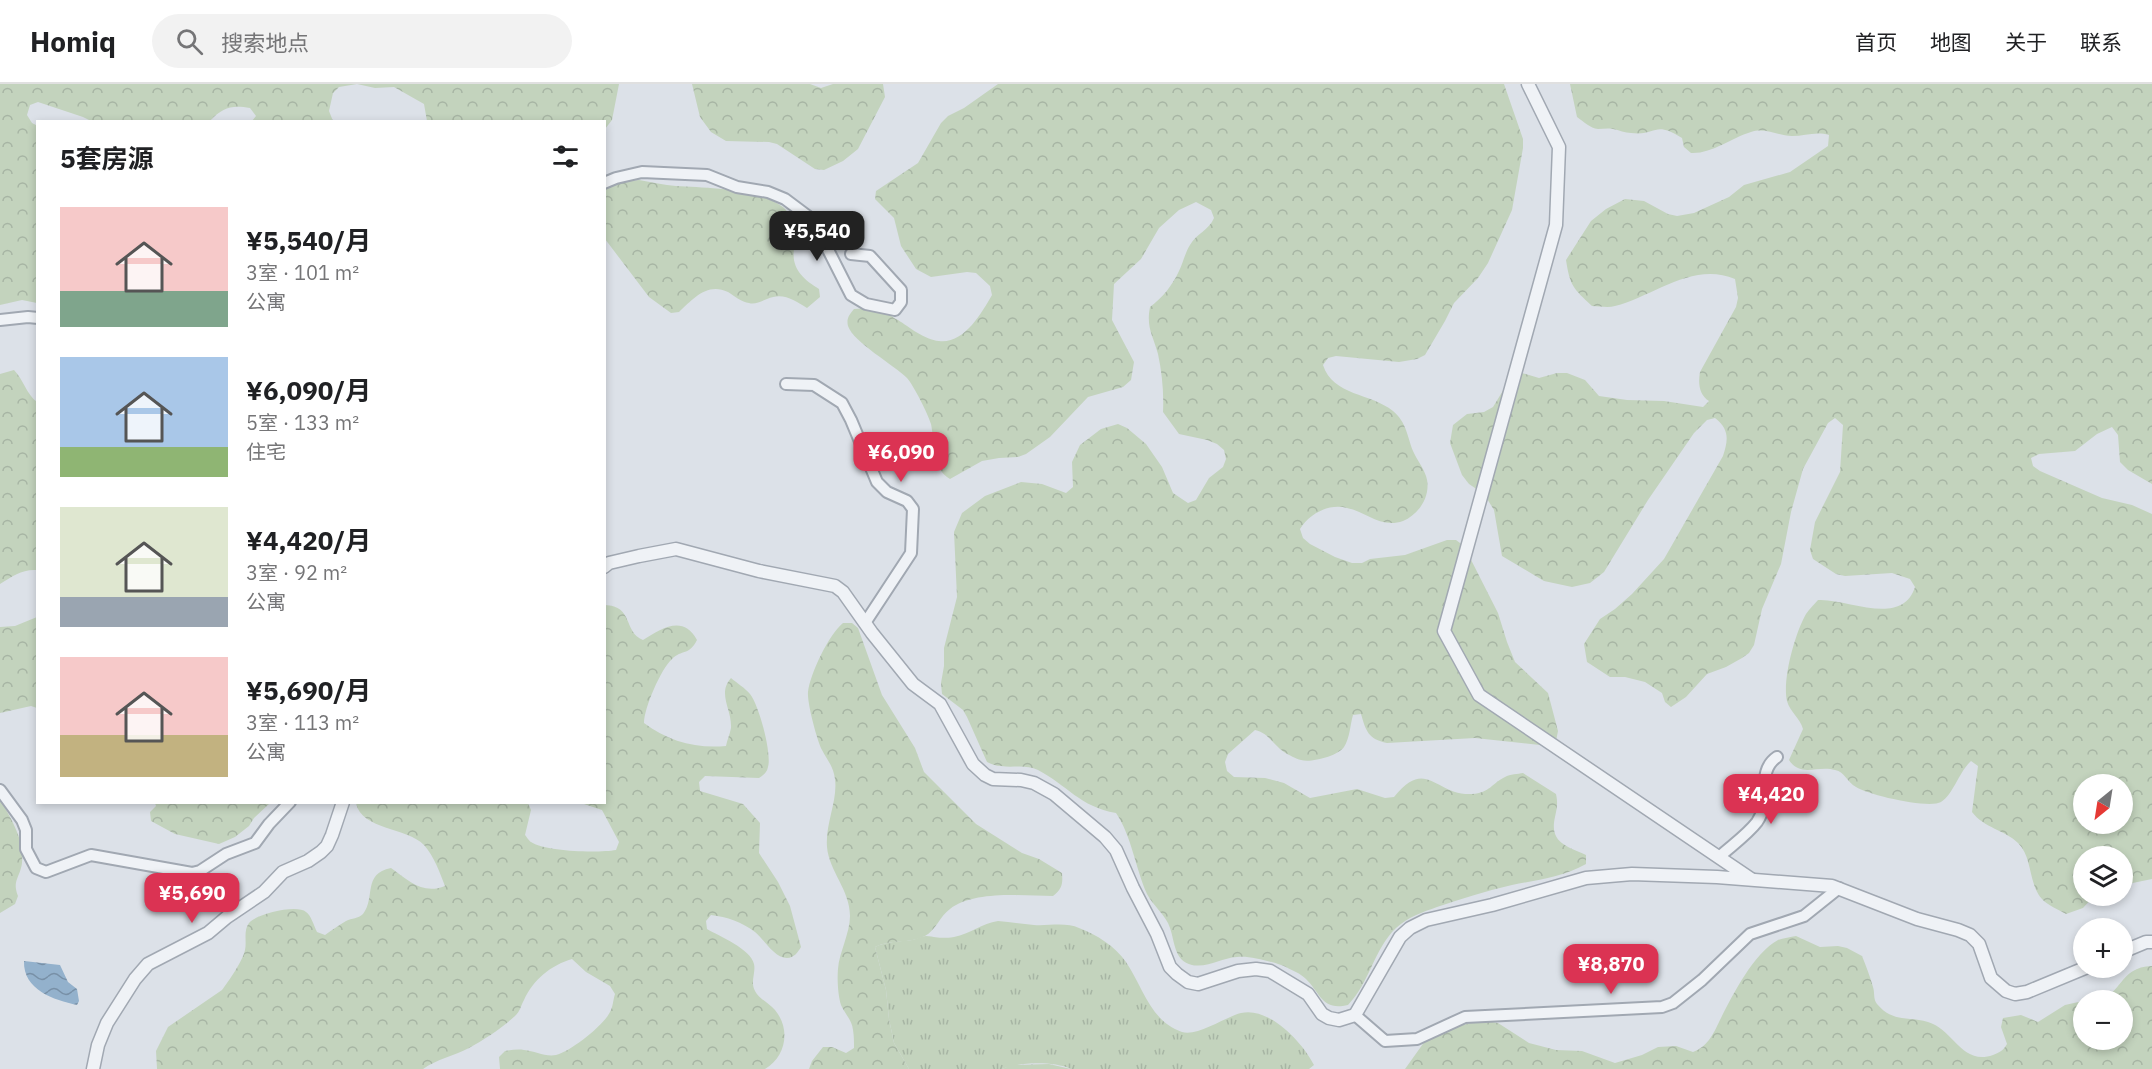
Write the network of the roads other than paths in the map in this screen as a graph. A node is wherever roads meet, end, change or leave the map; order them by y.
1 (1528, 84) edge
2 (606, 182) edge
3 (851, 254) dead end
4 (36, 318) edge
5 (0, 320) edge
6 (786, 384) dead end
7 (606, 565) edge
8 (865, 623) junction
9 (1777, 757) dead end
10 (0, 790) edge
11 (288, 804) edge
12 (342, 804) edge
13 (1719, 857) junction
14 (1751, 879) junction
15 (1839, 888) junction
16 (2152, 942) edge
17 (2133, 947) edge
18 (2073, 973) edge
19 (1355, 1015) junction
20 (93, 1069) edge

1 - 13 street
2 - 3 street
4 - 5 street
6 - 8 street
7 - 8 street
8 - 19 street
9 - 13 street
10 - 11 street
12 - 20 street
13 - 14 street
14 - 15 street
14 - 19 street
15 - 18 street
15 - 19 street
16 - 17 street

